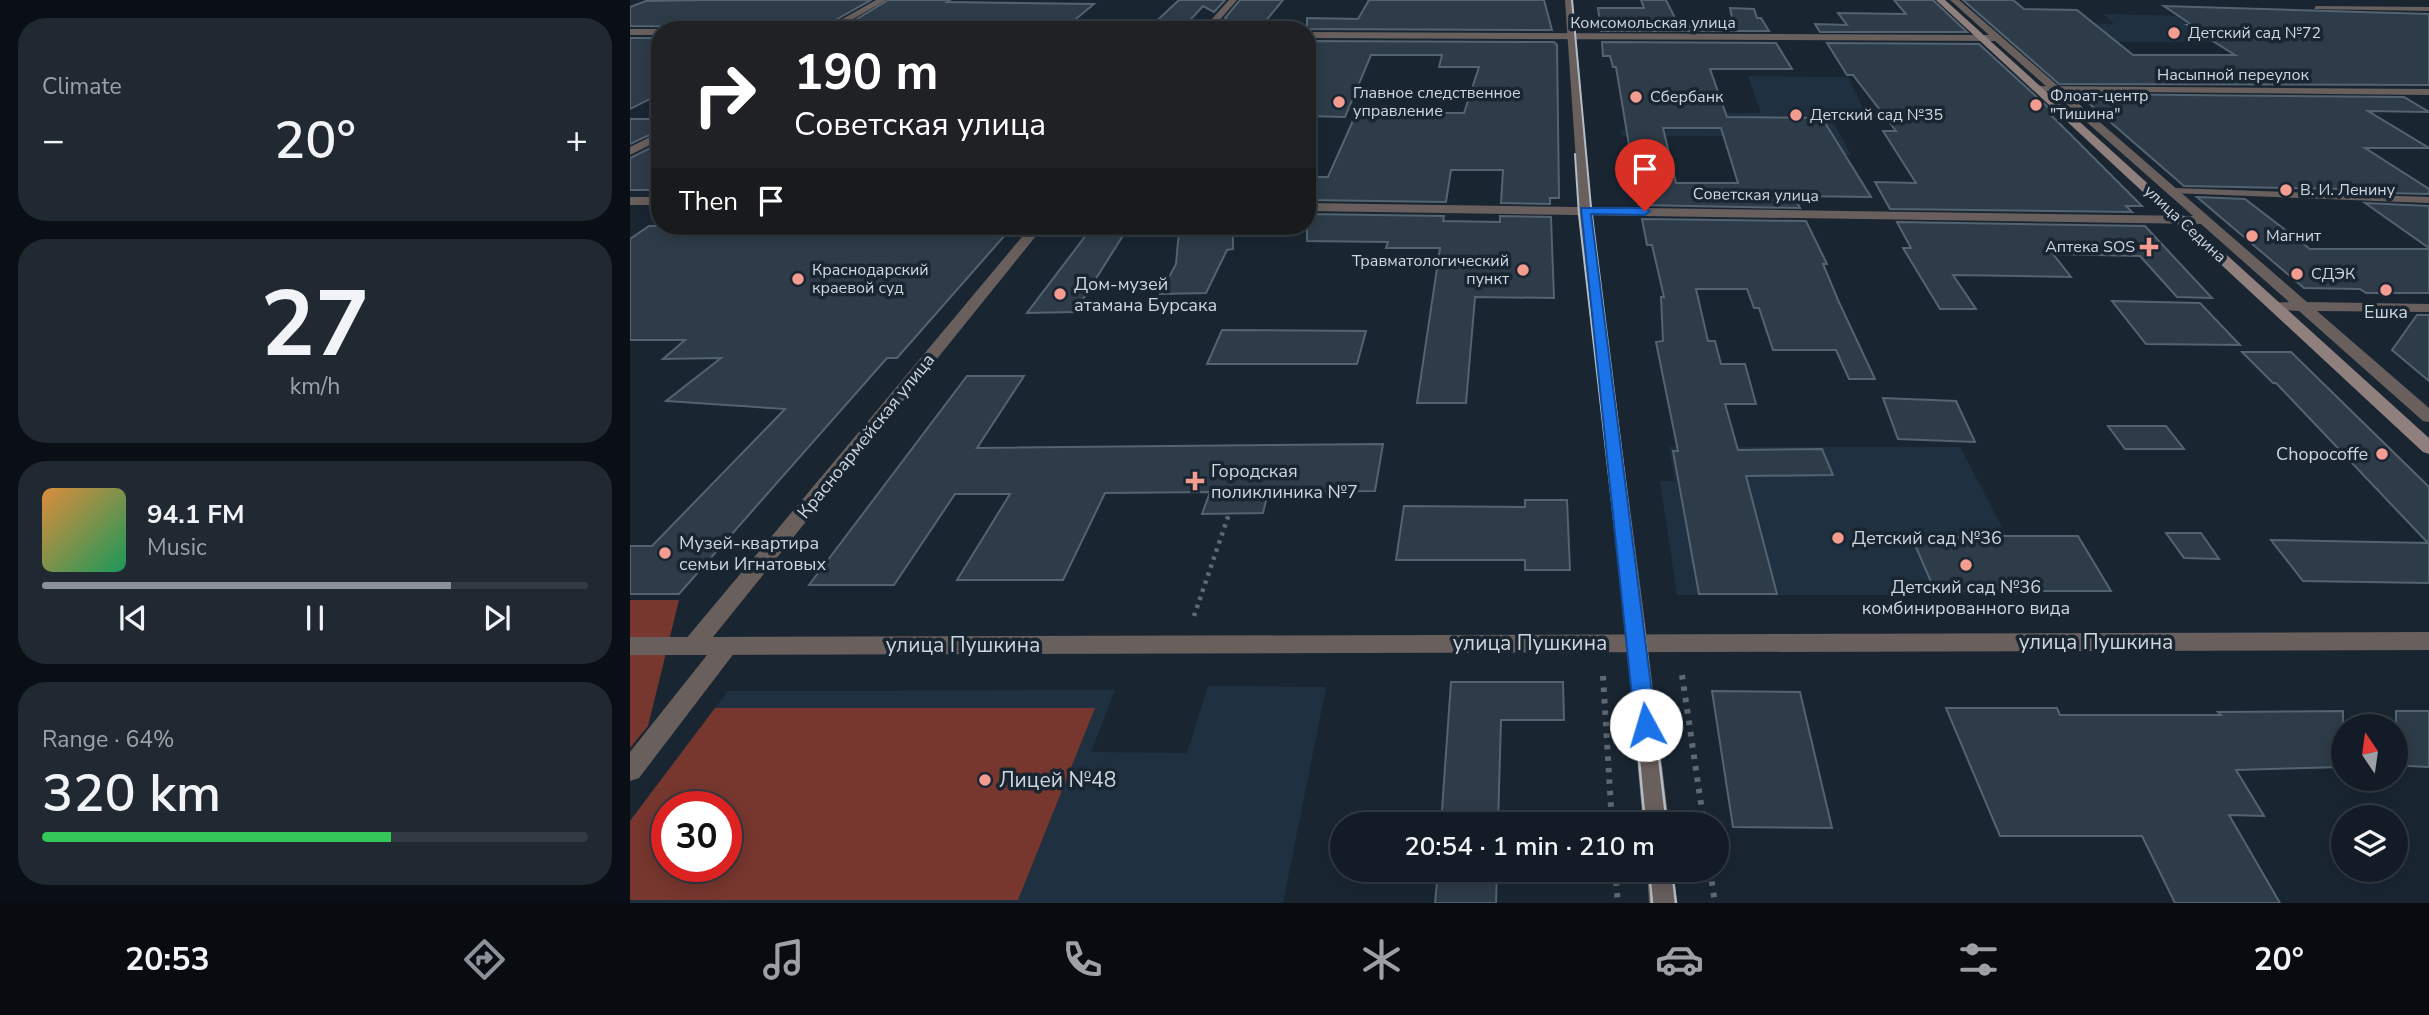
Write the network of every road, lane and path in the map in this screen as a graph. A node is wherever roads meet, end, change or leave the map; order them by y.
1 (882, 0) edge
2 (895, 0) edge
3 (1233, 0) edge
4 (1569, 0) edge
5 (1940, 0) edge
6 (1954, 0) edge
7 (2316, 8) dead end
8 (2429, 9) edge
9 (844, 21) edge
10 (859, 21) edge
11 (1214, 21) edge
12 (630, 32) edge
13 (651, 32) edge
14 (1316, 35) edge
15 (1571, 36) junction
16 (1982, 38) junction
17 (1998, 38) junction
18 (2037, 89) junction
19 (2055, 89) junction
20 (2429, 92) edge
21 (651, 127) edge
22 (630, 139) edge
23 (651, 140) edge
24 (630, 152) edge
25 (2174, 191) junction
26 (2429, 200) edge
27 (630, 201) edge
28 (651, 201) edge
29 (1316, 206) edge
30 (1585, 210) junction
31 (2180, 219) junction
32 (2205, 220) junction
33 (1031, 235) edge
34 (2274, 306) junction
35 (2304, 306) junction
36 (2429, 307) edge
37 (2429, 417) edge
38 (2429, 449) edge
39 (1229, 513) dead end
40 (1194, 615) dead end
41 (2429, 641) edge
42 (1637, 643) junction
43 (630, 646) edge
44 (693, 646) junction
45 (727, 646) junction
46 (1682, 675) dead end
47 (1603, 676) dead end
48 (630, 770) edge
49 (1611, 812) edge
50 (1655, 812) edge
51 (1702, 812) edge
52 (1616, 882) edge
53 (1661, 882) edge
54 (1712, 882) edge
55 (1618, 903) edge
56 (1663, 903) edge
57 (1715, 903) edge

1 - 9 street
2 - 10 street
3 - 11 street
4 - 15 street
5 - 16 main road, улица Седина
6 - 17 street, улица Седина
7 - 8 lane
12 - 13 street
14 - 15 street, Комсомольская улица
15 - 16 street, Комсомольская улица
15 - 30 street
16 - 17 street, Комсомольская улица
16 - 18 main road, улица Седина
17 - 19 street, улица Седина
18 - 19 street, Насыпной переулок
18 - 31 main road, улица Седина
19 - 20 street, Насыпной переулок
19 - 25 street, улица Седина
21 - 22 street
23 - 24 street
25 - 26 lane
25 - 32 street, улица Седина
27 - 28 street
29 - 30 street, Советская улица
30 - 31 street, Советская улица
30 - 42 street
31 - 32 street, Советская улица
31 - 34 main road, улица Седина
32 - 35 street, улица Седина
33 - 44 street, Красноармейская улица
34 - 35 street
34 - 38 main road, улица Седина
35 - 36 street
35 - 37 street, улица Седина
39 - 40 path
41 - 42 street, улица Пушкина
42 - 45 street, улица Пушкина
42 - 50 street
43 - 44 street, улица Пушкина
44 - 45 street, улица Пушкина
45 - 48 street
46 - 51 path
47 - 49 path
52 - 55 path
53 - 56 street
54 - 57 path

